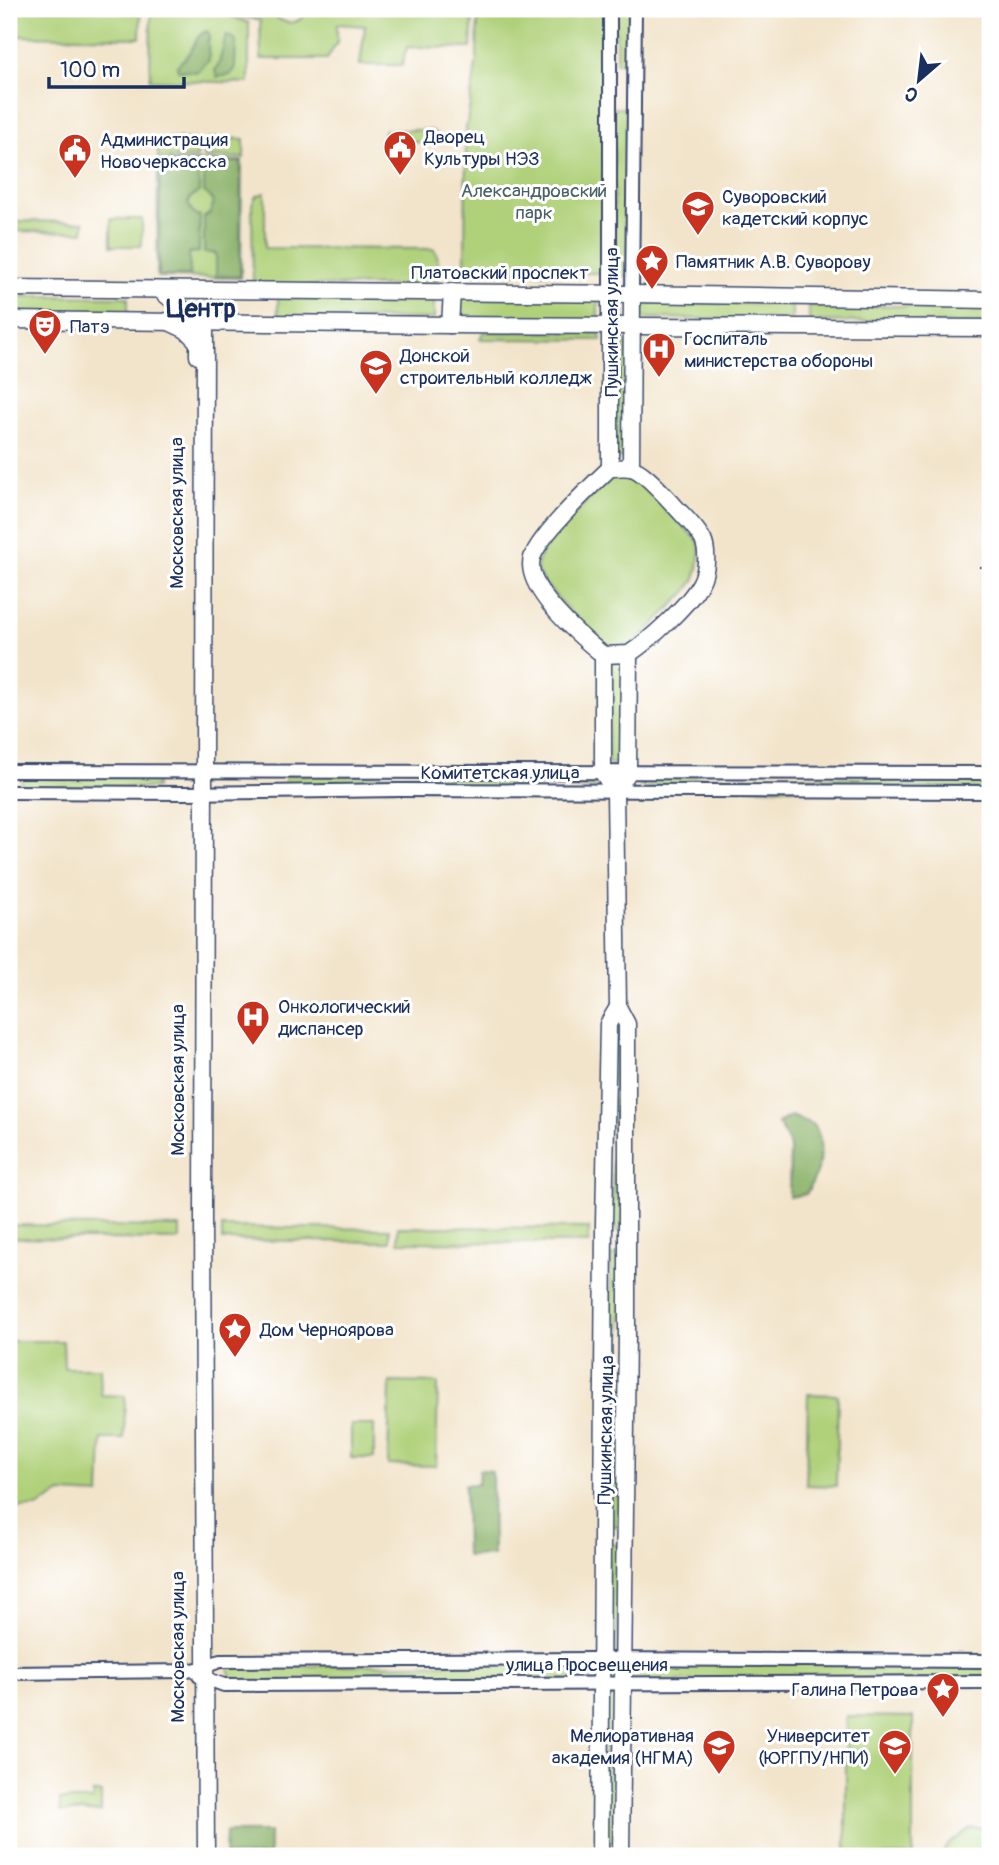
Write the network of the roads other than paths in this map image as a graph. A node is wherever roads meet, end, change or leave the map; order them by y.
1 (610, 9) edge
2 (635, 9) edge
3 (9, 288) edge
4 (160, 290) junction
5 (452, 292) junction
6 (610, 294) junction
7 (632, 294) junction
8 (800, 296) junction
9 (990, 300) edge
10 (9, 320) edge
11 (167, 321) junction
12 (198, 322) junction
13 (225, 323) junction
14 (450, 325) junction
15 (611, 326) junction
16 (632, 326) junction
17 (800, 327) junction
18 (990, 328) edge
19 (204, 342) junction
20 (610, 468) junction
21 (631, 468) junction
22 (629, 654) junction
23 (603, 655) junction
24 (9, 771) edge
25 (201, 772) junction
26 (603, 773) junction
27 (628, 773) junction
28 (860, 773) junction
29 (990, 774) edge
30 (9, 792) edge
31 (615, 792) junction
32 (860, 792) junction
33 (990, 792) edge
34 (201, 793) junction
35 (618, 1007) junction
36 (602, 1659) junction
37 (623, 1659) junction
38 (990, 1661) edge
39 (198, 1672) junction
40 (9, 1673) edge
41 (990, 1682) edge
42 (602, 1683) junction
43 (623, 1683) junction
44 (198, 1856) edge
45 (206, 1856) edge
46 (600, 1856) edge
47 (621, 1856) edge

1 - 6 street, Пушкинская улица
2 - 7 street, Пушкинская улица
3 - 4 main road, Платовский проспект
4 - 5 main road, Платовский проспект
4 - 12 main road
5 - 6 main road, Платовский проспект
5 - 14 main road
6 - 7 main road, Платовский проспект
6 - 15 main road, Пушкинская улица
7 - 8 main road, Платовский проспект
7 - 16 main road, Пушкинская улица
8 - 9 main road, Платовский проспект
8 - 17 main road
10 - 11 main road
11 - 12 main road
11 - 25 main road, Московская улица
12 - 13 main road
12 - 19 main road, Московская улица
13 - 14 main road
13 - 19 main road
14 - 15 main road
15 - 16 main road
15 - 20 main road, Пушкинская улица
16 - 17 main road
16 - 21 main road, Пушкинская улица
17 - 18 main road
19 - 25 main road, Московская улица
20 - 21 main road
20 - 23 main road
21 - 22 main road
22 - 23 main road
22 - 27 main road
23 - 26 main road
24 - 25 street, Комитетская улица
25 - 26 street, Комитетская улица
25 - 34 main road, Московская улица
26 - 27 street, Комитетская улица
26 - 31 main road
27 - 28 street, Комитетская улица
27 - 31 main road
28 - 29 street, Комитетская улица
28 - 32 street
30 - 34 street, Комитетская улица
31 - 32 street, Комитетская улица
31 - 34 street, Комитетская улица
31 - 35 main road, Пушкинская улица
32 - 33 street, Комитетская улица
34 - 39 main road, Московская улица
35 - 36 main road, Пушкинская улица
35 - 37 main road, Пушкинская улица
36 - 37 street, улица Просвещения
36 - 39 street, улица Просвещения
36 - 42 main road, Пушкинская улица
37 - 38 street, улица Просвещения
37 - 43 main road, Пушкинская улица
39 - 40 street, улица Просвещения
39 - 42 street, улица Просвещения
39 - 44 main road, Московская улица
39 - 45 main road, Московская улица
41 - 43 street, улица Просвещения
42 - 43 street, улица Просвещения
42 - 46 main road, Пушкинская улица
43 - 47 main road, Пушкинская улица

